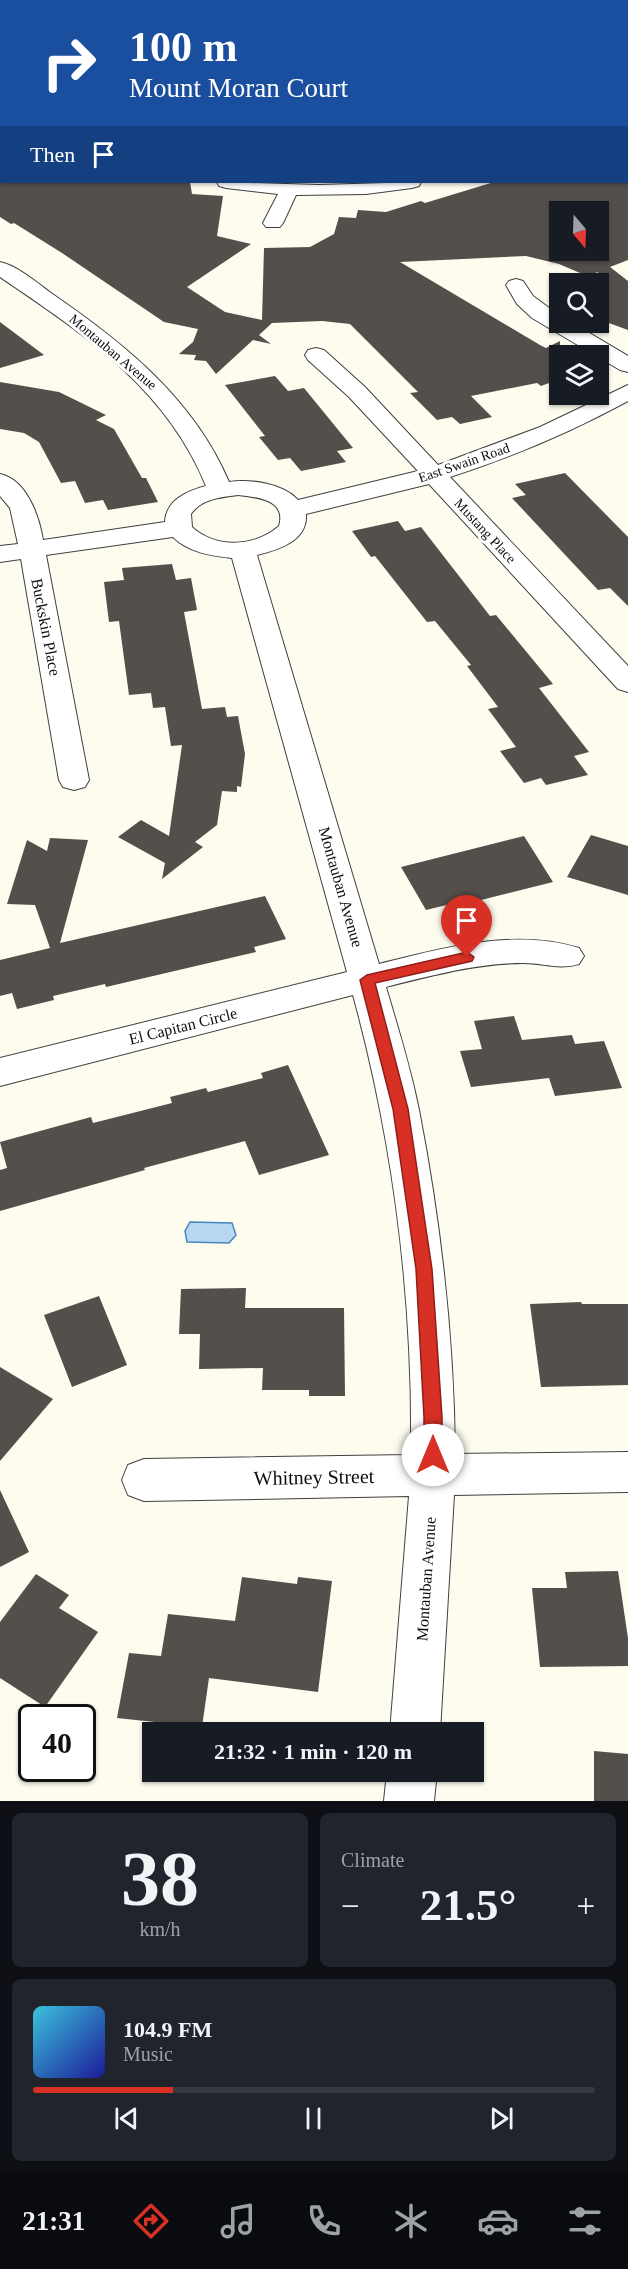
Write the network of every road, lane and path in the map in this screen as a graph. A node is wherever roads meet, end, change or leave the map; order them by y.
1 (234, 183) edge
2 (404, 183) edge
3 (289, 190) junction
4 (273, 223) dead end
5 (0, 268) edge
6 (516, 285) dead end
7 (316, 355) dead end
8 (628, 365) edge
9 (628, 392) edge
10 (433, 476) junction
11 (0, 481) edge
12 (220, 490) junction
13 (292, 509) junction
14 (179, 528) junction
15 (32, 549) junction
16 (242, 549) junction
17 (0, 554) edge
18 (628, 683) edge
19 (74, 780) dead end
20 (567, 956) dead end
21 (367, 980) junction
22 (0, 1072) edge
23 (628, 1472) edge
24 (433, 1474) junction
25 (144, 1480) dead end
26 (416, 1722) edge
27 (411, 1782) edge
28 (409, 1801) edge

1 - 3 street
2 - 3 street
3 - 4 street
5 - 12 street, Montauban Avenue
6 - 8 street
7 - 10 street, Mustang Place
9 - 10 street, East Swain Road
10 - 13 street, East Swain Road
10 - 18 street, Mustang Place
11 - 15 street, Buckskin Place
12 - 13 street
12 - 14 street
13 - 16 street
14 - 15 street
14 - 16 street
15 - 17 street
15 - 19 street, Buckskin Place
16 - 21 street, Montauban Avenue
20 - 21 street, El Capitan Circle
21 - 22 street, El Capitan Circle
21 - 24 street, Montauban Avenue
23 - 24 street, Whitney Street
24 - 25 street, Whitney Street
24 - 26 street, Montauban Avenue
27 - 28 street

